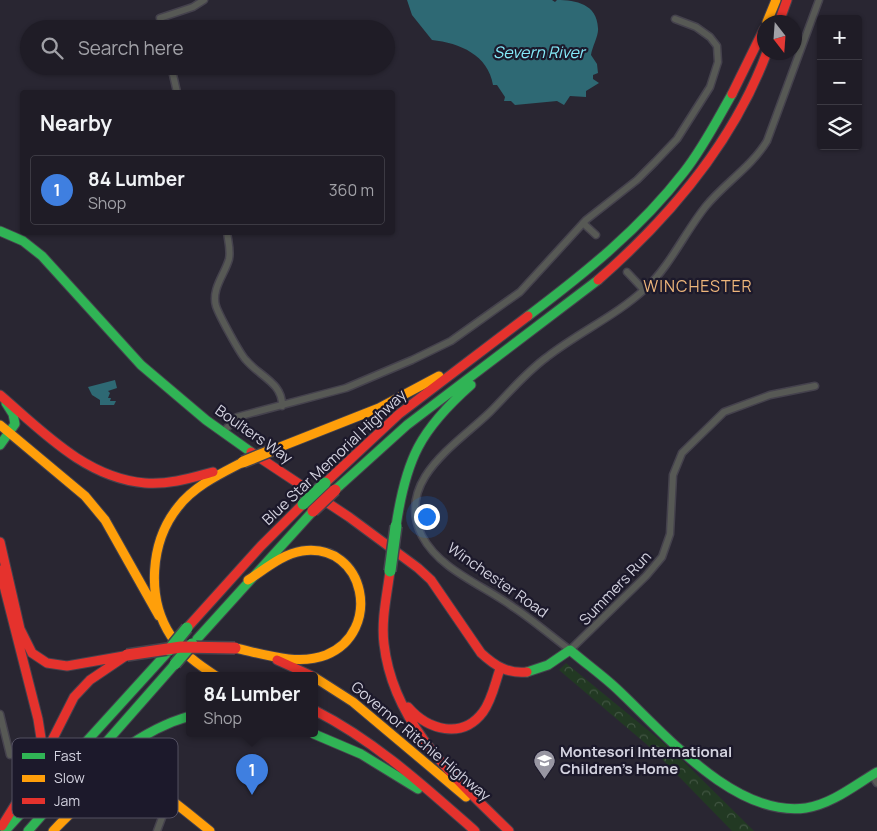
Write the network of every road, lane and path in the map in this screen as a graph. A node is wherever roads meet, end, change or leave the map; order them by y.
1 (204, 0) edge
2 (776, 0) edge
3 (787, 0) edge
4 (819, 0) edge
5 (770, 15) edge
6 (782, 15) edge
7 (675, 19) dead end
8 (161, 20) edge
9 (757, 45) edge
10 (764, 60) edge
11 (173, 75) edge
12 (177, 90) edge
13 (583, 223) junction
14 (0, 231) edge
15 (227, 235) edge
16 (596, 235) dead end
17 (627, 272) dead end
18 (599, 279) junction
19 (644, 290) junction
20 (492, 345) junction
21 (815, 386) dead end
22 (0, 395) edge
23 (282, 406) junction
24 (0, 425) edge
25 (224, 431) junction
26 (10, 434) junction
27 (0, 445) edge
28 (243, 462) junction
29 (308, 508) junction
30 (0, 542) edge
31 (0, 570) edge
32 (248, 580) junction
33 (167, 630) junction
34 (235, 648) junction
35 (570, 650) junction
36 (127, 655) junction
37 (500, 669) junction
38 (210, 672) edge
39 (303, 672) edge
40 (389, 673) junction
41 (318, 680) edge
42 (318, 712) edge
43 (0, 714) edge
44 (186, 718) edge
45 (318, 736) edge
46 (41, 738) edge
47 (53, 738) edge
48 (90, 738) edge
49 (110, 738) edge
50 (142, 738) edge
51 (10, 755) dead end
52 (875, 777) edge
53 (178, 805) edge
54 (12, 810) edge
55 (17, 818) edge
56 (39, 818) edge
57 (46, 818) edge
58 (67, 818) edge
59 (162, 818) edge
60 (0, 829) edge
61 (5, 831) edge
62 (28, 831) edge
63 (33, 831) edge
64 (52, 831) edge
65 (157, 831) edge
66 (210, 831) edge
67 (474, 831) edge
68 (507, 831) edge

1 - 8 street
2 - 5 main road
3 - 6 main road
4 - 19 street, Winchester Road
7 - 13 street
9 - 20 main road, Blue Star Memorial Highway
10 - 18 main road, Blue Star Memorial Highway
11 - 12 street
13 - 16 street
13 - 23 street
14 - 25 main road, Boulters Way
15 - 23 street
17 - 19 street
18 - 29 main road, Blue Star Memorial Highway, bridge
18 - 40 main road, bridge
19 - 35 street, Winchester Road
20 - 28 main road, bridge
20 - 29 main road, Blue Star Memorial Highway, bridge
21 - 35 street, Summers Run
22 - 26 main road
22 - 28 main road
23 - 25 street
24 - 26 main road
25 - 37 main road, Boulters Way
26 - 27 main road
26 - 33 main road
28 - 33 main road
29 - 32 main road, Blue Star Memorial Highway
29 - 48 main road, Blue Star Memorial Highway, bridge
30 - 36 main road, Governor Ritchie Highway
31 - 46 main road
32 - 34 main road
32 - 49 main road, Blue Star Memorial Highway, bridge
33 - 38 main road
34 - 36 main road, Governor Ritchie Highway, bridge
34 - 39 main road, Governor Ritchie Highway
35 - 37 main road
35 - 52 main road, Winchester Road
36 - 47 main road
37 - 40 main road
40 - 68 main road
41 - 68 main road, Governor Ritchie Highway
42 - 67 main road
43 - 51 street
44 - 50 main road
45 - 67 main road
53 - 66 main road
54 - 60 main road
55 - 61 main road, Blue Star Memorial Highway, bridge
56 - 62 main road, Blue Star Memorial Highway, bridge
57 - 63 main road
58 - 64 main road
59 - 65 street

